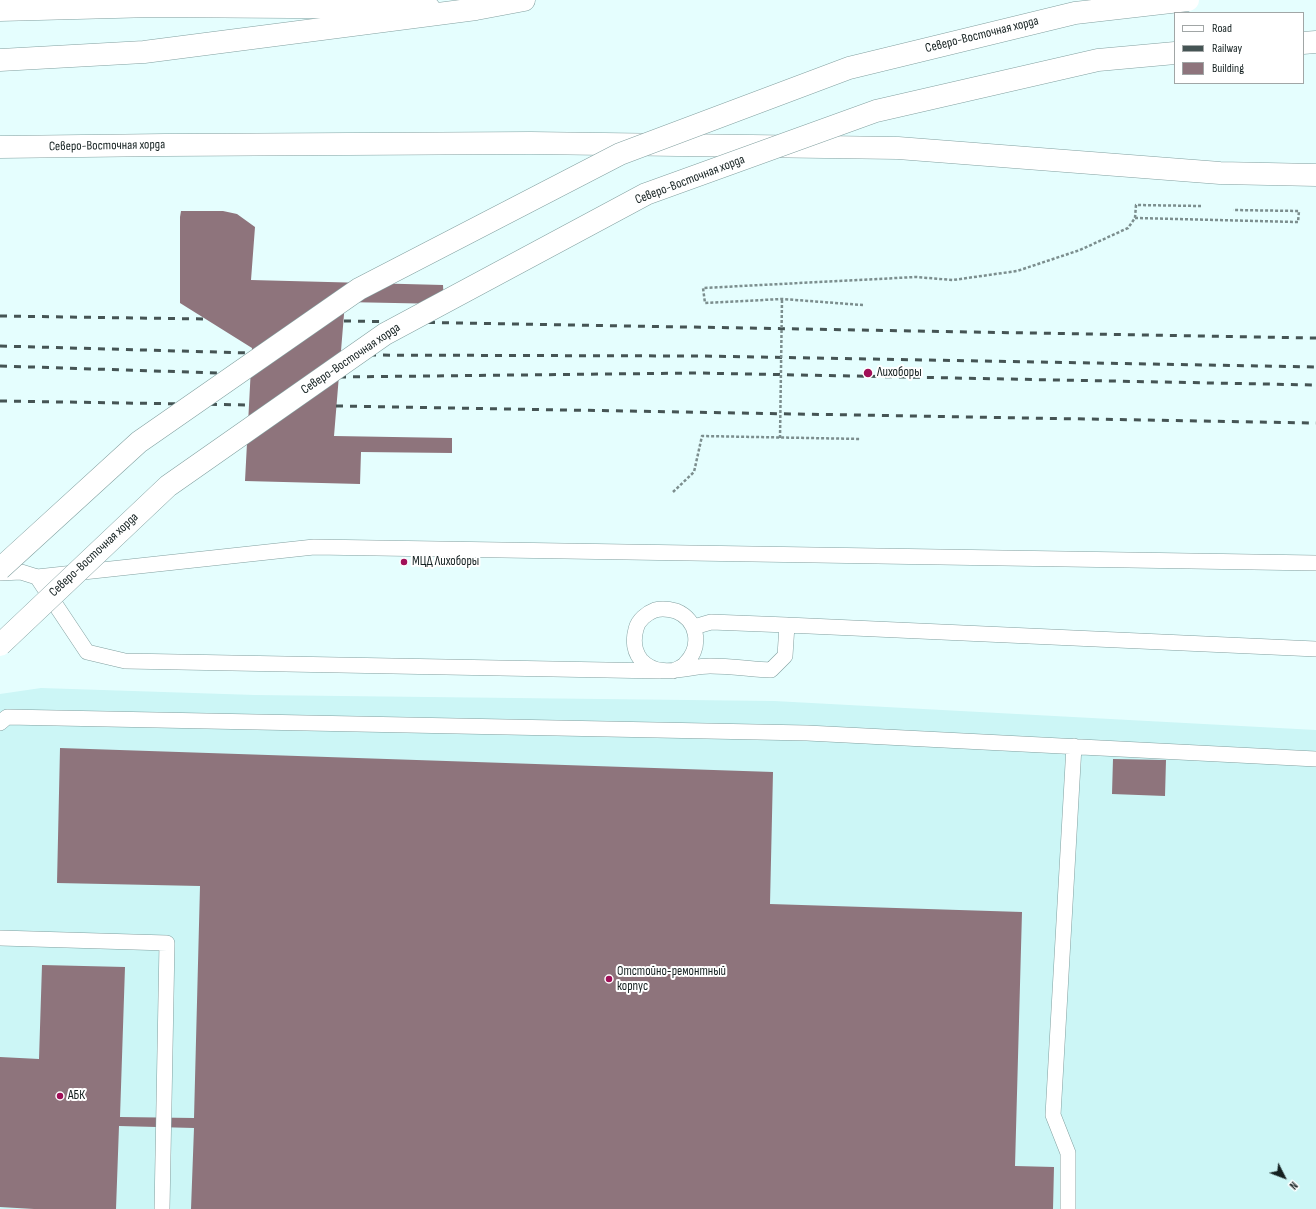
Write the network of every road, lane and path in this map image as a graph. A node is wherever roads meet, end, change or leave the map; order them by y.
1 (524, 0) edge
2 (1188, 0) edge
3 (476, 8) junction
4 (0, 10) edge
5 (1316, 42) edge
6 (1304, 43) edge
7 (1174, 53) edge
8 (0, 60) edge
9 (0, 147) edge
10 (1316, 164) edge
11 (1277, 174) junction
12 (1316, 175) edge
13 (1201, 206) dead end
14 (1233, 210) dead end
15 (1135, 218) junction
16 (782, 299) junction
17 (863, 305) dead end
18 (780, 438) junction
19 (861, 439) dead end
20 (673, 492) dead end
21 (1316, 563) edge
22 (0, 569) edge
23 (0, 573) edge
24 (37, 577) junction
25 (787, 624) junction
26 (694, 628) junction
27 (0, 645) edge
28 (1316, 649) edge
29 (667, 671) junction
30 (0, 723) edge
31 (1074, 746) junction
32 (1316, 759) edge
33 (0, 938) edge
34 (162, 1209) edge
35 (1068, 1209) edge

1 - 3 main road
2 - 22 main road, Северо-Восточная хорда, bridge
3 - 4 main road
3 - 8 main road
5 - 6 main road
7 - 27 main road, Северо-Восточная хорда, bridge
9 - 11 main road, Северо-Восточная хорда
10 - 11 main road
11 - 12 main road, Северо-Восточная хорда
13 - 15 path
14 - 15 path
15 - 16 path
16 - 17 path
16 - 18 path, bridge
18 - 19 path
18 - 20 path
21 - 24 lane
23 - 24 lane
24 - 29 lane
25 - 26 lane
25 - 28 lane
25 - 29 lane
26 - 29 lane
26 - 29 lane
30 - 31 lane
31 - 32 lane
31 - 35 lane
33 - 34 lane

